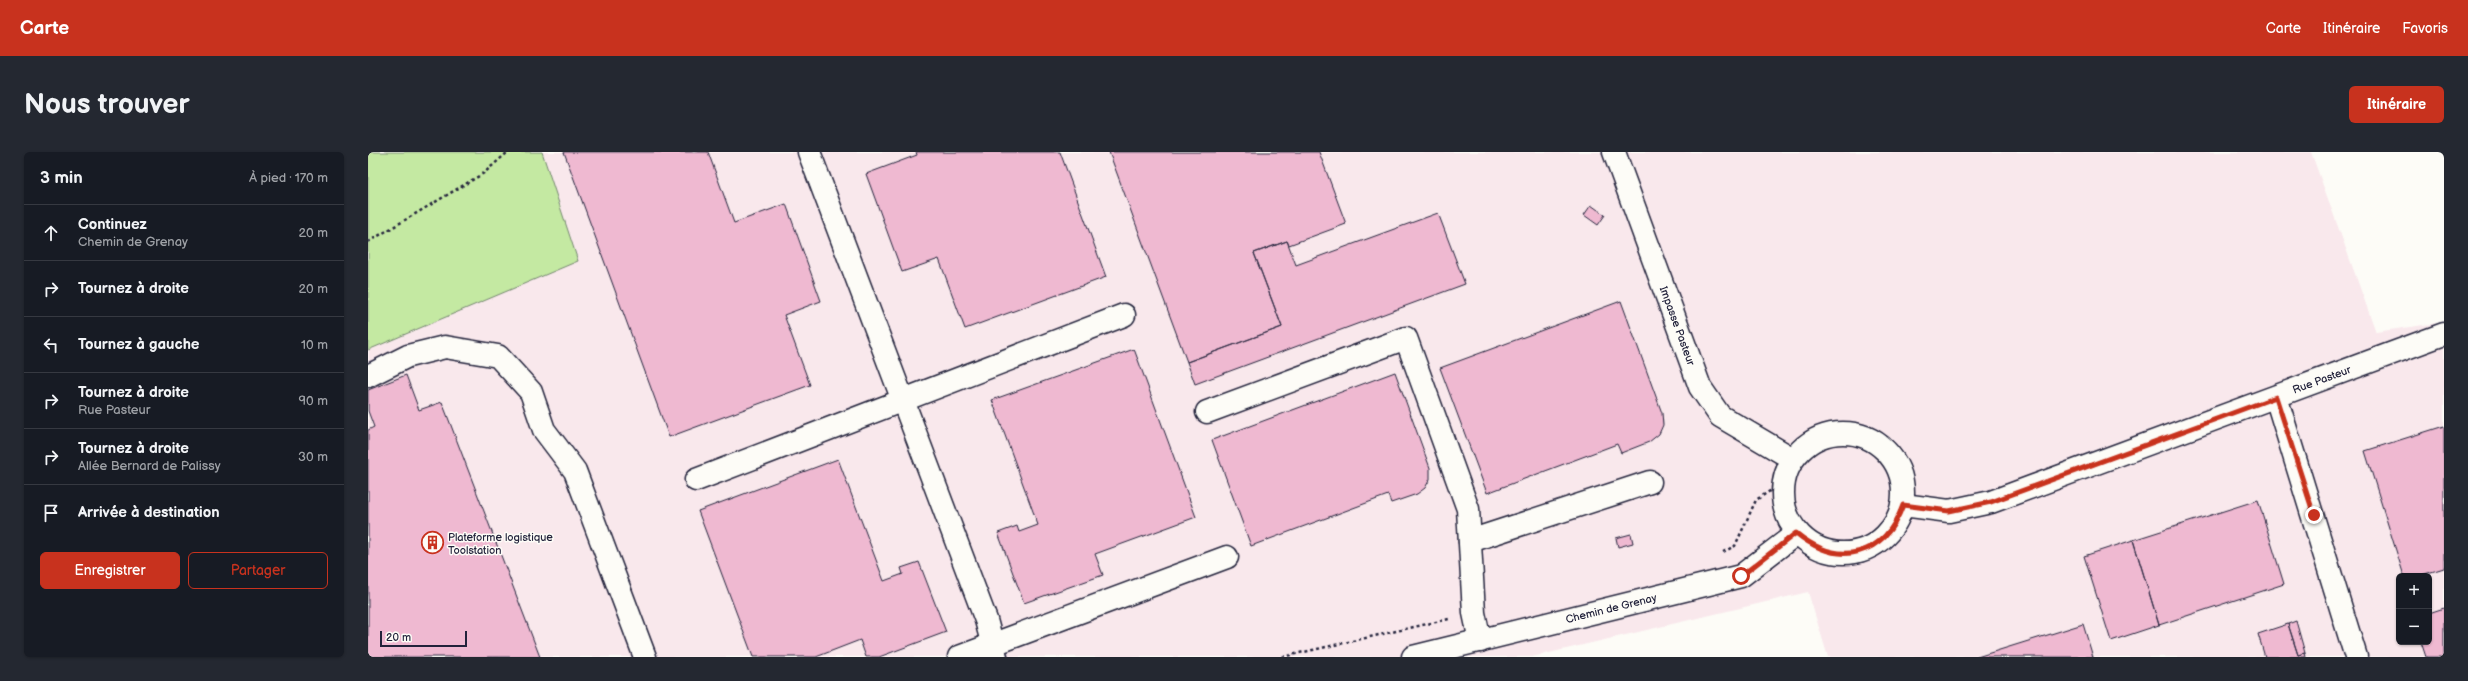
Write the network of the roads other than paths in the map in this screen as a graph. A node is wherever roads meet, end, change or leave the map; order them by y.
1 (809, 152) edge
2 (1614, 152) edge
3 (1124, 315) dead end
4 (2444, 334) edge
5 (368, 376) edge
6 (2276, 397) junction
7 (903, 400) junction
8 (1207, 412) dead end
9 (1793, 459) junction
10 (696, 480) dead end
11 (1650, 482) dead end
12 (1903, 505) junction
13 (1796, 533) junction
14 (1470, 541) junction
15 (1227, 558) dead end
16 (1480, 641) junction
17 (994, 651) edge
18 (645, 657) edge
19 (959, 657) edge
20 (1413, 657) edge
21 (2356, 657) edge

1 - 7 street
2 - 9 street, Impasse Pasteur
3 - 7 street
4 - 6 street, Rue Pasteur
5 - 18 street
6 - 12 street, Rue Pasteur
6 - 21 street
7 - 10 street
7 - 17 street
8 - 14 street
9 - 12 street
9 - 13 street
11 - 14 street
12 - 13 street
13 - 16 street, Chemin de Grenay
14 - 16 street
15 - 17 street
16 - 20 street, Chemin de Grenay
17 - 19 street

